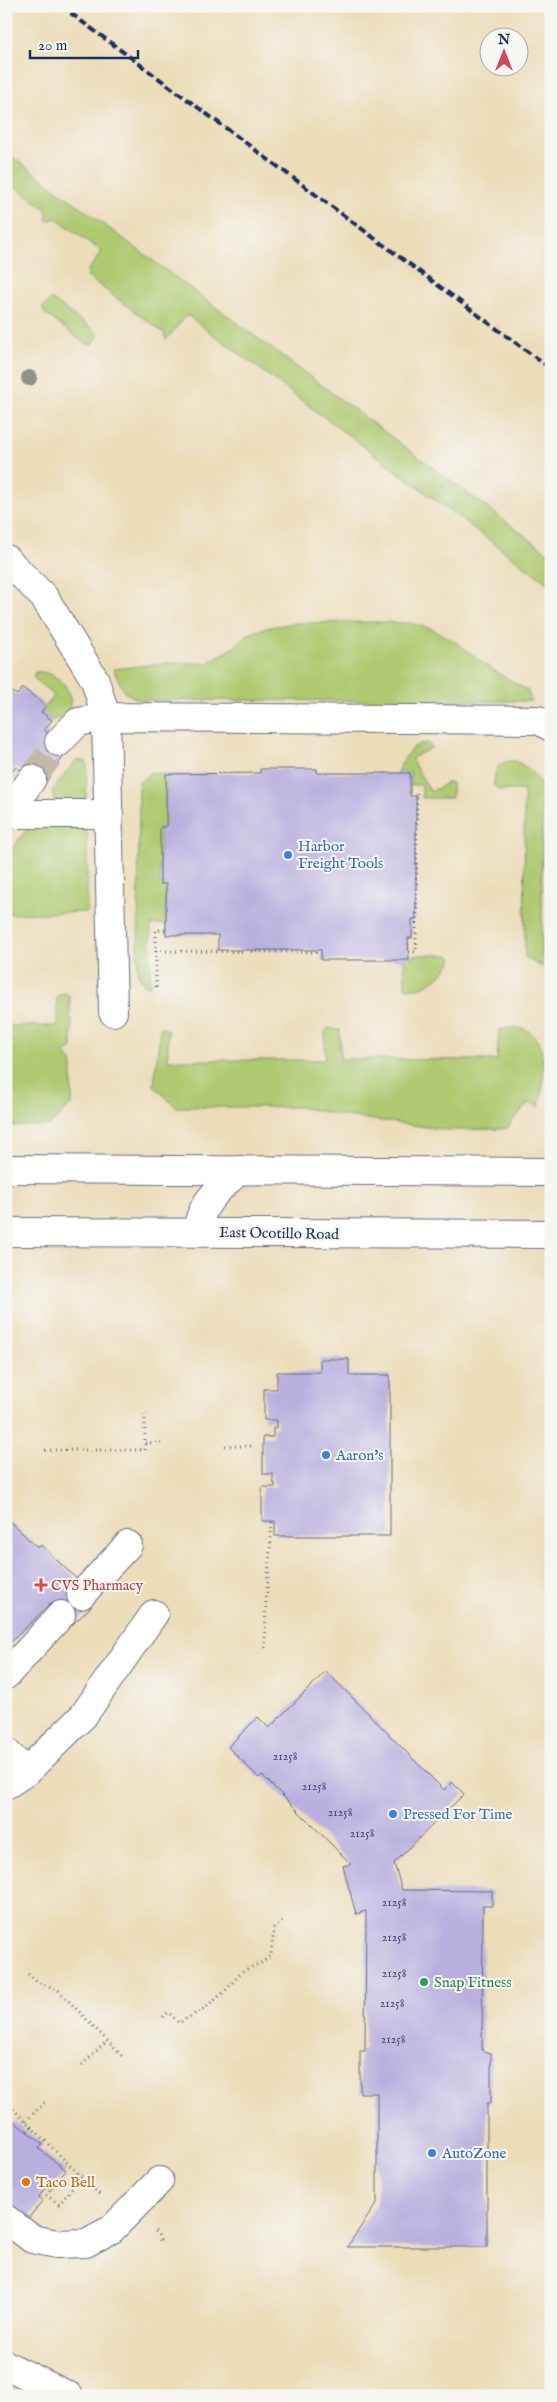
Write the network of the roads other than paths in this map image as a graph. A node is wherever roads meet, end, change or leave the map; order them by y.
1 (6, 559) edge
2 (106, 717) junction
3 (551, 727) edge
4 (59, 742) tunnel mouth
5 (32, 779) tunnel mouth
6 (109, 814) junction
7 (7, 815) edge
8 (113, 1012) dead end
9 (6, 1169) edge
10 (239, 1170) junction
11 (551, 1172) edge
12 (6, 1232) edge
13 (197, 1232) junction
14 (551, 1234) edge
15 (128, 1545) dead end
16 (81, 1595) dead end
17 (154, 1614) dead end
18 (61, 1615) dead end
19 (6, 1675) edge
20 (6, 1752) edge
21 (16, 1778) edge
22 (159, 2181) dead end
23 (6, 2219) edge
24 (6, 2365) edge
25 (68, 2396) edge

1 - 2 main road
2 - 3 main road
2 - 4 main road
2 - 6 main road
5 - 7 main road
6 - 7 main road
6 - 8 main road
9 - 10 main road
10 - 11 main road
10 - 13 main road
12 - 13 main road, East Ocotillo Road
13 - 14 main road, East Ocotillo Road
15 - 16 main road
17 - 21 main road
18 - 19 main road
20 - 21 main road
22 - 23 main road
24 - 25 main road

